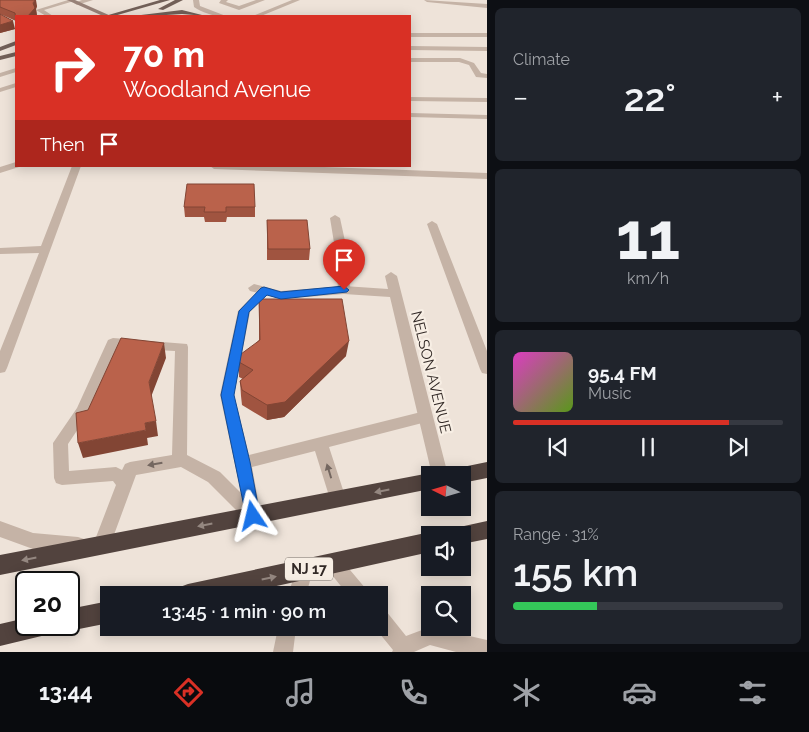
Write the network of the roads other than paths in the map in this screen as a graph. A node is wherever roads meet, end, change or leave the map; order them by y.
1 (90, 0) edge
2 (167, 0) edge
3 (180, 0) edge
4 (196, 0) edge
5 (225, 0) edge
6 (262, 0) edge
7 (297, 0) edge
8 (427, 0) edge
9 (73, 1) edge
10 (274, 1) edge
11 (456, 2) edge
12 (288, 4) junction
13 (486, 6) edge
14 (48, 15) edge
15 (106, 15) edge
16 (112, 15) edge
17 (144, 15) edge
18 (152, 15) edge
19 (198, 15) edge
20 (220, 15) edge
21 (259, 15) edge
22 (411, 35) edge
23 (486, 35) edge
24 (15, 41) edge
25 (15, 42) edge
26 (0, 44) edge
27 (411, 48) edge
28 (0, 49) edge
29 (486, 49) edge
30 (15, 54) edge
31 (0, 58) edge
32 (411, 60) edge
33 (15, 70) edge
34 (0, 75) edge
35 (486, 76) edge
36 (15, 85) edge
37 (0, 90) edge
38 (411, 99) edge
39 (486, 100) edge
40 (411, 115) edge
41 (486, 116) edge
42 (15, 165) edge
43 (77, 167) edge
44 (241, 167) edge
45 (0, 170) edge
46 (486, 176) edge
47 (335, 218) dead end
48 (432, 224) dead end
49 (45, 249) junction
50 (0, 251) edge
51 (390, 276) dead end
52 (344, 290) junction
53 (395, 294) junction
54 (0, 368) edge
55 (486, 369) edge
56 (425, 417) junction
57 (320, 443) junction
58 (179, 460) junction
59 (243, 462) junction
60 (438, 466) edge
61 (486, 470) edge
62 (471, 473) edge
63 (124, 482) junction
64 (421, 483) edge
65 (338, 499) junction
66 (253, 516) junction
67 (0, 529) edge
68 (486, 530) edge
69 (471, 533) edge
70 (421, 544) edge
71 (99, 546) junction
72 (334, 564) junction
73 (0, 565) edge
74 (304, 570) junction
75 (230, 586) edge
76 (300, 586) edge
77 (352, 586) edge
78 (100, 614) edge
79 (80, 618) edge
80 (388, 631) edge
81 (15, 632) edge
82 (0, 635) edge
83 (286, 636) edge
84 (402, 650) edge
85 (486, 650) edge
86 (283, 652) edge

1 - 9 street
2 - 16 main road
3 - 17 main road
4 - 20 street
5 - 6 street
7 - 12 street
8 - 11 street
9 - 14 street
9 - 15 street
10 - 12 street
11 - 13 street
12 - 21 street
18 - 19 main road
22 - 23 street
24 - 26 main road
25 - 28 main road
27 - 29 street
30 - 31 main road
32 - 35 street
33 - 34 street
36 - 37 street
38 - 39 street
40 - 41 street
42 - 45 street
43 - 49 street
44 - 46 street
47 - 52 street
48 - 55 street
49 - 50 street
49 - 54 street
51 - 53 street, NELSON AVENUE
52 - 53 street
52 - 59 street
53 - 56 street, NELSON AVENUE
56 - 57 street
56 - 60 street, NELSON AVENUE
57 - 59 street
65 -> 57 street
58 -> 63 street
58 - 63 street
58 - 66 street
59 - 66 street
61 - 62 highway
63 - 71 street
64 -> 65 highway
65 - 66 highway
66 -> 71 highway
67 - 71 street
68 - 69 highway
70 - 72 highway, NJ 17
71 -> 73 highway
72 - 74 highway, NJ 17
72 - 77 street
75 -> 74 highway, NJ 17
74 - 76 street
78 - 79 highway
80 - 84 street
81 - 82 highway
83 - 86 street
84 - 85 street

